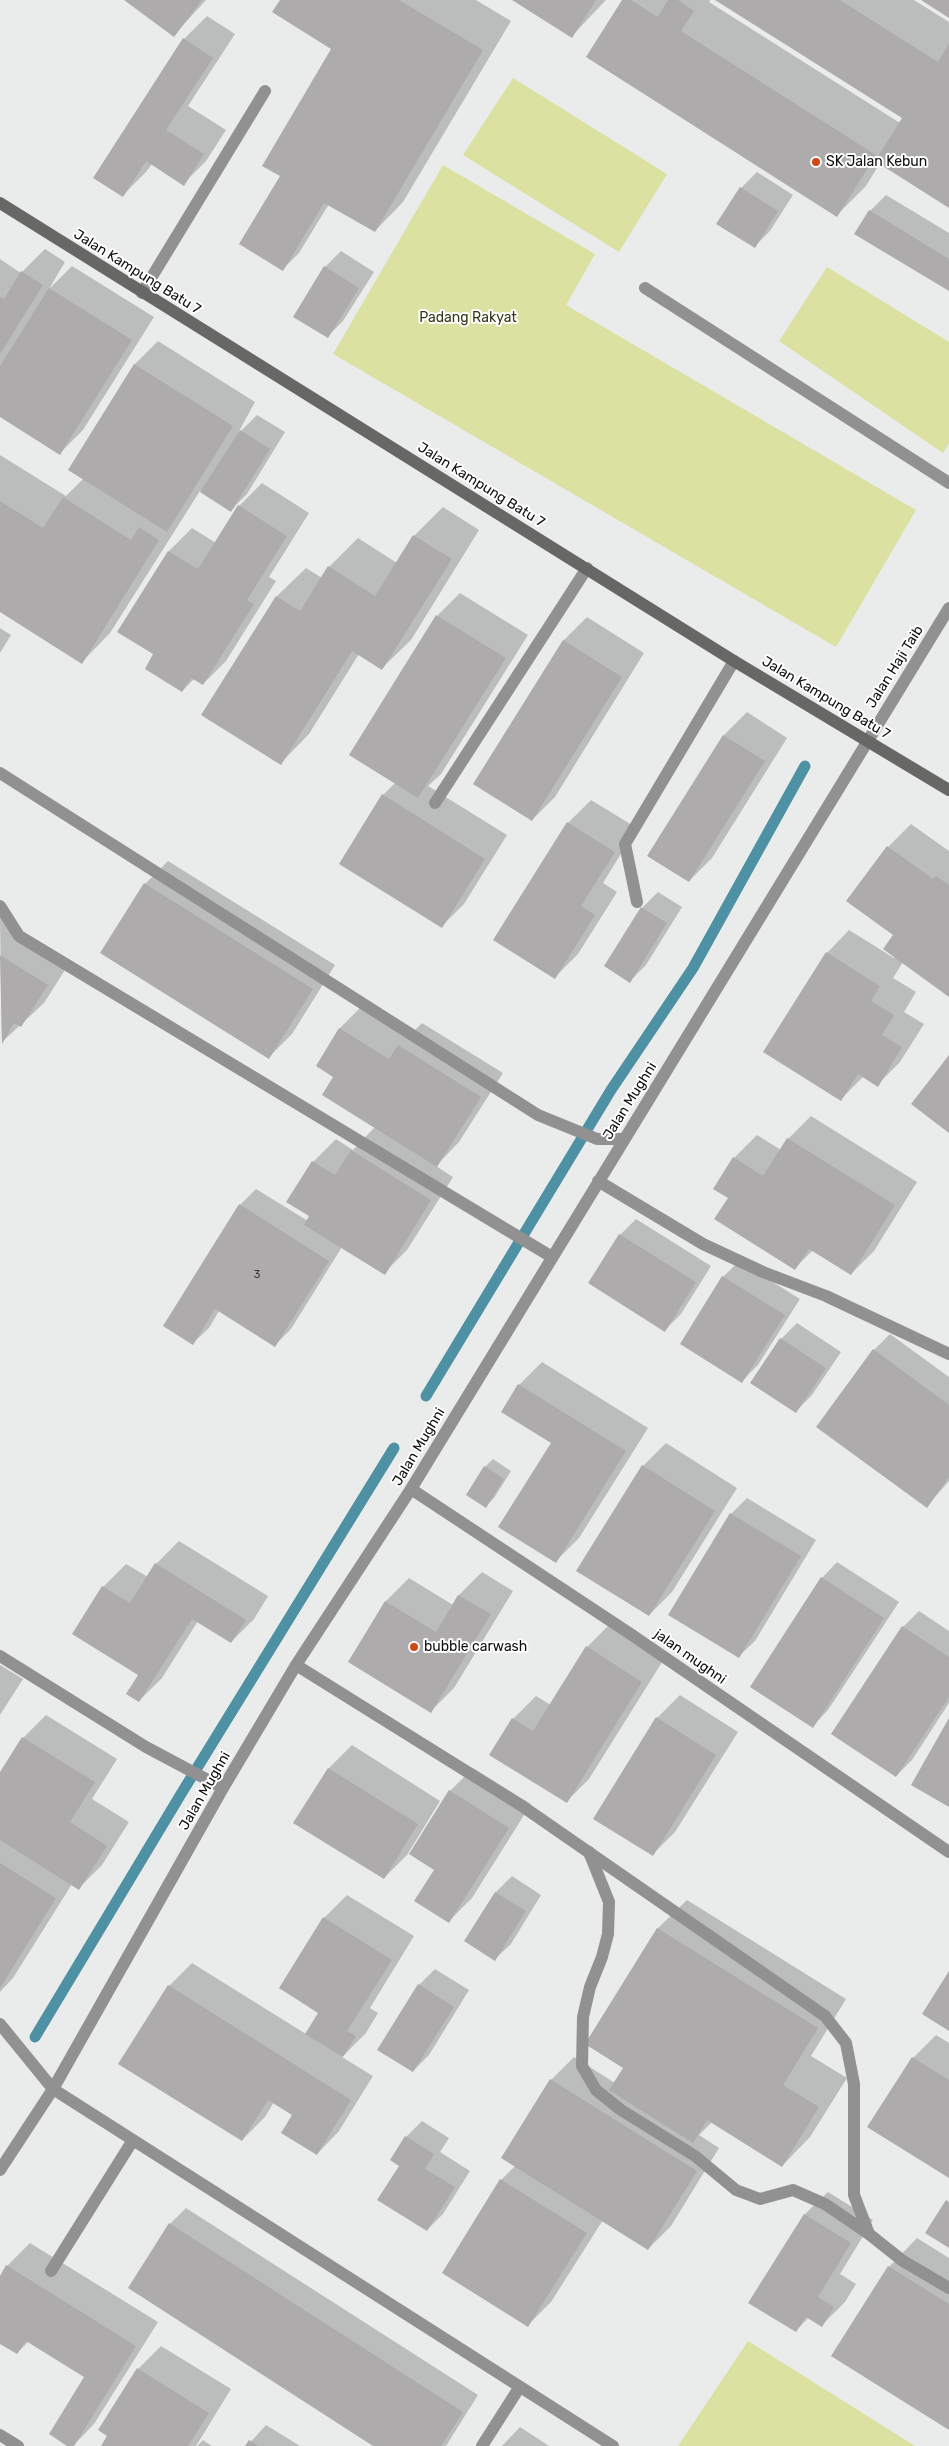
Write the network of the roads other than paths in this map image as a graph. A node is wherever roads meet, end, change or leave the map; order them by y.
1 (265, 91) dead end
2 (0, 203) edge
3 (645, 288) dead end
4 (142, 293) junction
5 (949, 483) edge
6 (587, 568) junction
7 (949, 608) edge
8 (734, 661) junction
9 (868, 741) junction
10 (0, 773) edge
11 (949, 790) edge
12 (435, 803) dead end
13 (637, 902) dead end
14 (0, 906) edge
15 (0, 924) edge
16 (19, 936) junction
17 (624, 1139) junction
18 (598, 1181) junction
19 (546, 1254) junction
20 (949, 1354) edge
21 (411, 1489) junction
22 (0, 1656) edge
23 (296, 1665) junction
24 (223, 1788) junction
25 (589, 1852) junction
26 (949, 1852) edge
27 (0, 2024) edge
28 (53, 2089) junction
29 (133, 2140) junction
30 (0, 2170) edge
31 (870, 2234) junction
32 (51, 2271) dead end
33 (949, 2288) edge
34 (519, 2388) junction
35 (0, 2435) edge
36 (18, 2446) edge
37 (482, 2446) edge
38 (612, 2446) edge

1 - 4 street
2 - 4 street, Jalan Kampung Batu 7
3 - 5 street
4 - 6 street, Jalan Kampung Batu 7
6 - 8 street, Jalan Kampung Batu 7
6 - 12 street
7 - 9 street, Jalan Haji Taib
8 - 9 street, Jalan Kampung Batu 7
8 - 13 street
9 - 11 street, Jalan Kampung Batu 7
9 - 17 street, Jalan Mughni
10 - 17 street
14 - 16 street
15 - 16 street
16 - 19 street
17 - 18 street, Jalan Mughni
18 - 19 street, Jalan Mughni
18 - 20 street
19 - 21 street, Jalan Mughni
21 - 23 street, Jalan Mughni
21 - 26 street, jalan mughni
22 - 24 street
23 - 24 street, Jalan Mughni
23 - 25 street
24 - 28 street, Jalan Mughni
25 - 31 street
25 - 31 street
27 - 28 street
28 - 29 street
28 - 30 street, Jalan Mughni
29 - 32 street
29 - 34 street
31 - 33 street
34 - 37 street
34 - 38 street
35 - 36 street

